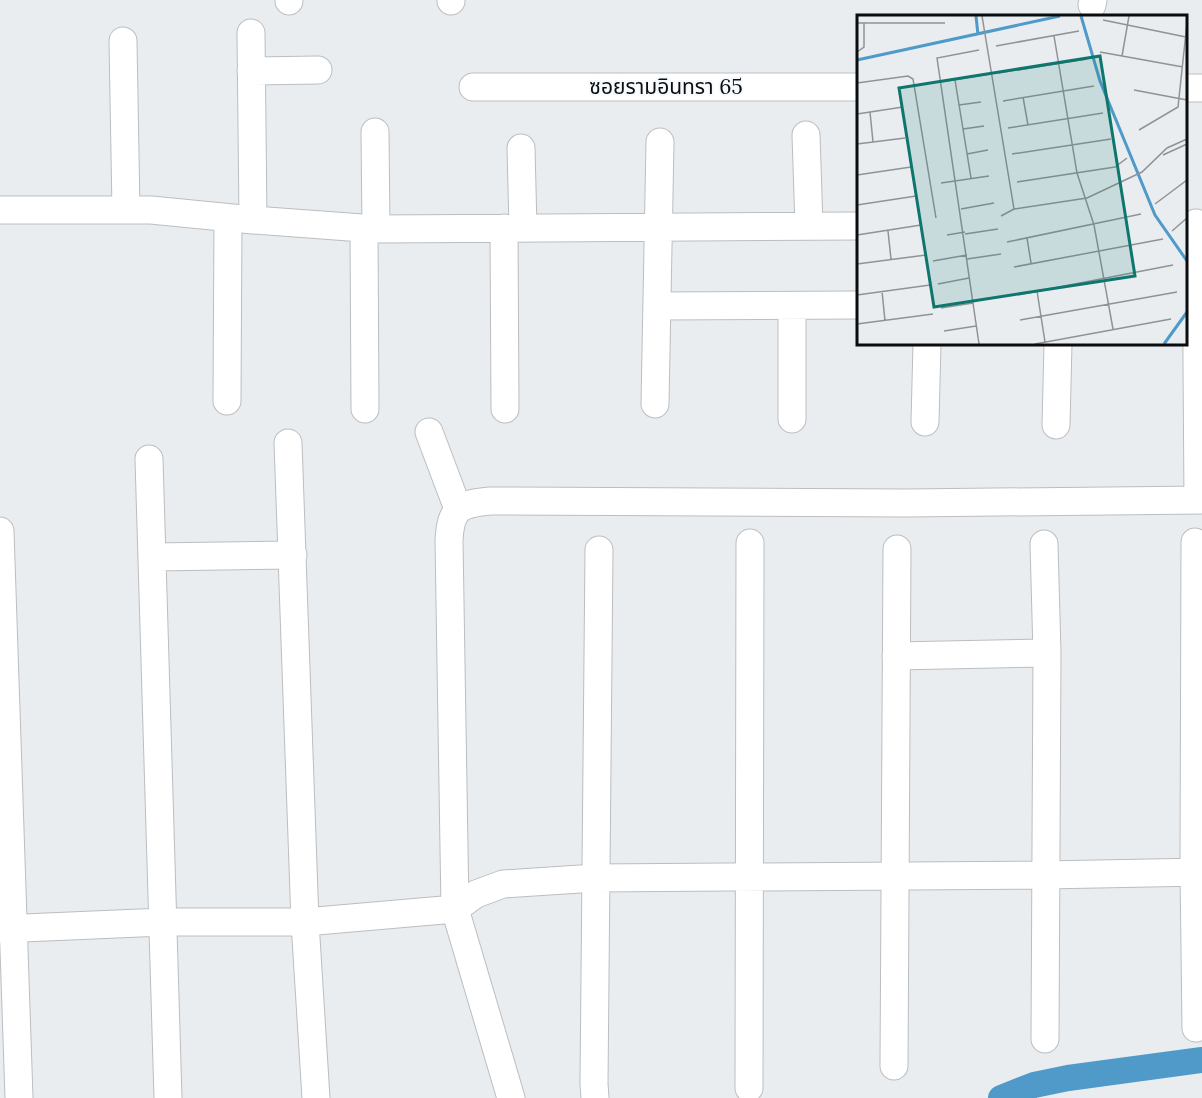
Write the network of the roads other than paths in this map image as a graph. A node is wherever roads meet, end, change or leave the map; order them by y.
1 (251, 33) dead end
2 (123, 42) dead end
3 (318, 70) dead end
4 (251, 71) junction
5 (473, 87) dead end
6 (857, 87) edge
7 (375, 132) dead end
8 (806, 135) dead end
9 (660, 142) dead end
10 (521, 148) dead end
11 (0, 210) edge
12 (126, 210) junction
13 (240, 219) junction
14 (1194, 224) edge
15 (809, 226) junction
16 (857, 226) edge
17 (660, 227) junction
18 (370, 228) junction
19 (513, 228) junction
20 (1191, 304) edge
21 (857, 305) edge
22 (657, 306) junction
23 (792, 306) junction
24 (927, 345) edge
25 (1058, 345) edge
26 (227, 401) dead end
27 (655, 404) dead end
28 (365, 409) dead end
29 (505, 409) dead end
30 (792, 419) dead end
31 (925, 422) dead end
32 (1056, 425) dead end
33 (429, 432) dead end
34 (288, 443) dead end
35 (149, 459) dead end
36 (1200, 500) edge
37 (458, 509) junction
38 (0, 531) edge
39 (1195, 542) dead end
40 (750, 543) dead end
41 (1044, 544) dead end
42 (897, 549) dead end
43 (600, 550) dead end
44 (293, 555) junction
45 (153, 557) junction
46 (1, 561) edge
47 (1047, 653) junction
48 (896, 656) junction
49 (1198, 872) edge
50 (896, 875) junction
51 (1045, 875) junction
52 (751, 876) junction
53 (595, 878) junction
54 (455, 909) junction
55 (163, 922) junction
56 (305, 922) junction
57 (7, 929) edge
58 (1196, 1028) dead end
59 (1045, 1039) dead end
60 (894, 1066) dead end
61 (749, 1088) dead end
62 (19, 1098) edge
63 (168, 1098) edge
64 (316, 1098) edge
65 (512, 1098) edge
66 (595, 1098) edge

1 - 4 street
2 - 12 street
3 - 4 street
4 - 13 street
5 - 6 street, ซอยรามอินทรา 65
7 - 18 street
8 - 15 street
9 - 17 street
10 - 19 street
11 - 12 street
12 - 13 street
13 - 18 street
13 - 26 street
14 - 20 street
15 - 16 street
15 - 17 street
17 - 19 street
17 - 22 street
18 - 19 street
18 - 28 street
19 - 29 street
20 - 36 street
21 - 23 street
22 - 23 street
22 - 27 street
23 - 30 street
24 - 31 street
25 - 32 street
33 - 37 street
34 - 44 street
35 - 45 street
36 - 37 street
37 - 54 street
38 - 46 street
39 - 49 street
40 - 52 street
41 - 47 street
42 - 48 street
43 - 53 street
44 - 45 street
44 - 56 street
45 - 55 street
46 - 57 street
47 - 48 street
47 - 51 street
48 - 50 street
49 - 51 street
49 - 58 street
50 - 51 street
50 - 52 street
50 - 60 street
51 - 59 street
52 - 53 street
52 - 61 street
53 - 54 street
53 - 66 street
54 - 56 street
54 - 65 street
55 - 56 street
55 - 57 street
55 - 63 street
56 - 64 street
57 - 62 street

